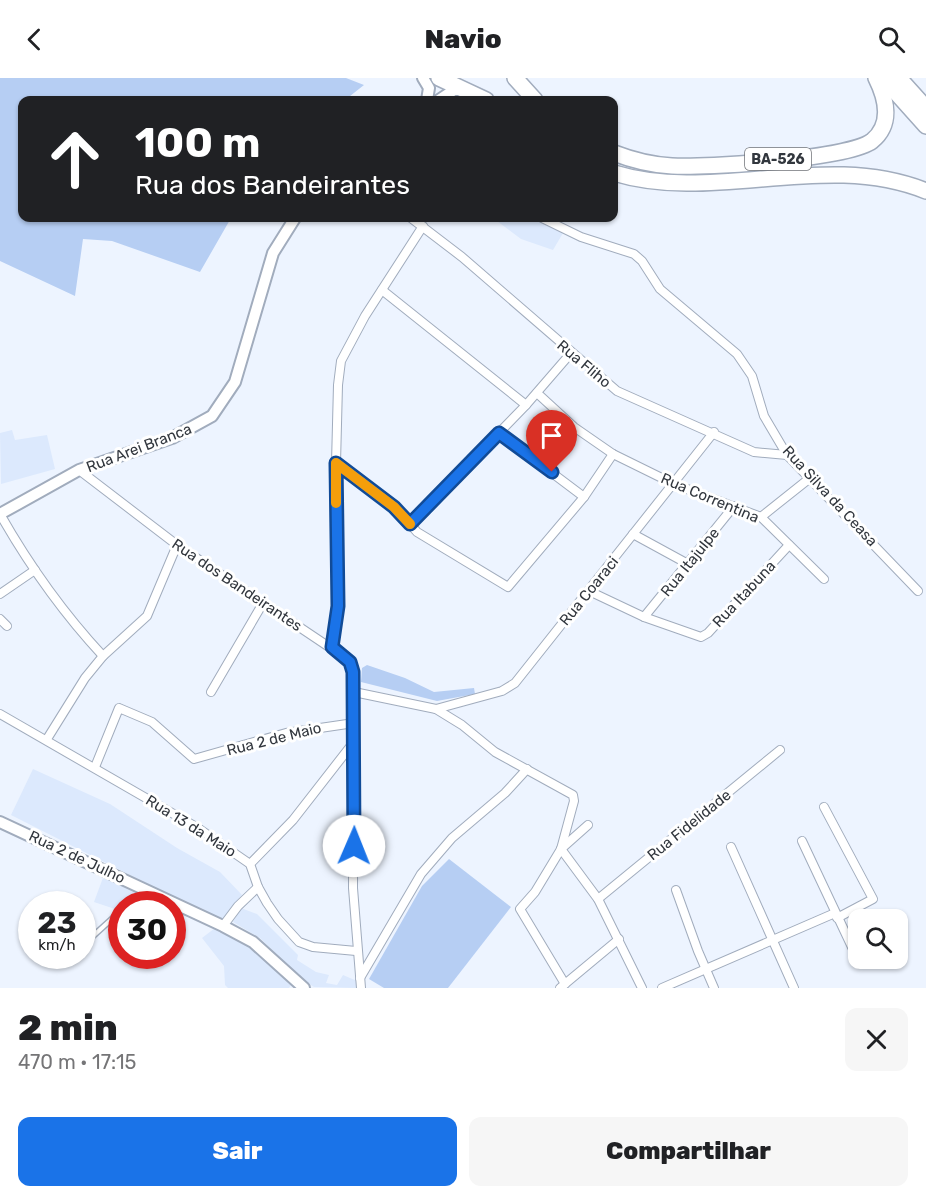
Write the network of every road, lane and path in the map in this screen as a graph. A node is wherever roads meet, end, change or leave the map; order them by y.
1 (515, 78) edge
2 (876, 78) edge
3 (883, 78) edge
4 (899, 78) edge
5 (430, 81) edge
6 (466, 90) junction
7 (428, 96) edge
8 (440, 96) edge
9 (447, 96) edge
10 (478, 96) edge
11 (531, 96) edge
12 (926, 108) edge
13 (926, 126) edge
14 (618, 154) edge
15 (618, 174) edge
16 (926, 191) edge
17 (293, 222) edge
18 (417, 222) edge
19 (550, 222) edge
20 (423, 226) junction
21 (382, 290) junction
22 (571, 353) junction
23 (537, 393) junction
24 (526, 405) junction
25 (714, 432) junction
26 (499, 433) junction
27 (613, 454) junction
28 (787, 455) junction
29 (336, 463) junction
30 (79, 470) junction
31 (810, 478) junction
32 (674, 484) junction
33 (584, 497) junction
34 (734, 506) junction
35 (0, 514) edge
36 (761, 517) junction
37 (410, 524) junction
38 (633, 534) junction
39 (177, 545) junction
40 (789, 545) junction
41 (688, 564) junction
42 (35, 570) junction
43 (824, 579) dead end
44 (589, 591) junction
45 (918, 591) dead end
46 (0, 594) edge
47 (262, 603) junction
48 (644, 617) junction
49 (0, 619) edge
50 (7, 626) dead end
51 (332, 647) junction
52 (103, 657) junction
53 (211, 692) dead end
54 (354, 692) junction
55 (436, 709) junction
56 (0, 714) edge
57 (354, 723) junction
58 (47, 739) junction
59 (353, 743) junction
60 (780, 750) dead end
61 (95, 767) junction
62 (527, 769) junction
63 (824, 807) dead end
64 (0, 822) edge
65 (588, 825) dead end
66 (802, 841) dead end
67 (732, 847) dead end
68 (561, 849) junction
69 (250, 864) junction
70 (258, 887) junction
71 (676, 890) dead end
72 (597, 899) junction
73 (836, 916) junction
74 (108, 922) edge
75 (224, 926) junction
76 (96, 933) edge
77 (619, 939) junction
78 (848, 940) edge
79 (773, 941) junction
80 (356, 951) junction
81 (705, 969) junction
82 (360, 978) junction
83 (298, 986) edge
84 (563, 986) edge
85 (361, 988) edge
86 (642, 988) edge
87 (662, 988) edge
88 (714, 988) edge
89 (794, 988) edge

1 - 11 highway
2 - 14 highway, BA-526
3 - 13 highway
4 - 12 highway
5 - 6 highway
5 - 7 main road
5 - 8 street
6 - 9 main road
6 - 10 highway
15 - 16 highway
17 - 30 main road, Rua Arei Branca
18 - 20 street, Rua Fliho
19 - 28 street, Rua Silva da Ceasa
20 - 21 street
20 - 22 street, Rua Fliho
21 - 24 street
21 - 29 street
22 - 23 street
22 - 25 street, Rua Fliho
23 - 24 street
23 - 27 street, Rua Correntina
24 - 26 street
25 - 28 street, Rua Fliho
25 - 32 street, Rua Coaraci
26 - 33 street
26 - 37 street
27 - 32 street, Rua Correntina
27 - 33 street
28 - 31 street, Rua Silva da Ceasa
29 - 37 street
29 - 51 street
30 - 35 main road, Rua Arei Branca
30 - 39 street, Rua dos Bandeirantes
31 - 36 street
31 - 45 street, Rua Silva da Ceasa
32 - 34 street, Rua Correntina
32 - 38 street, Rua Coaraci
33 - 37 street
34 - 36 street, Rua Correntina
34 - 41 street, Rua Itajulpe
35 - 42 street
36 - 40 street, Rua Correntina
38 - 41 street
38 - 44 street, Rua Coaraci
39 - 47 street, Rua dos Bandeirantes
39 - 52 street
40 - 43 street, Rua Correntina
40 - 48 street, Rua Itabuna
41 - 48 street, Rua Itajulpe
42 - 46 street
42 - 52 street
44 - 48 street
44 - 55 street, Rua Coaraci
47 - 51 street, Rua dos Bandeirantes
47 - 53 street
49 - 50 street
51 - 54 street, Rua dos Bandeirantes
52 - 58 street
54 - 55 street
54 - 57 street, Rua dos Bandeirantes
55 - 62 street
56 - 58 street, Rua 13 da Maio
57 - 59 street, Rua dos Bandeirantes
57 - 61 street, Rua 2 de Maio
58 - 61 street, Rua 13 da Maio
59 - 69 street
59 - 80 street, Rua dos Bandeirantes
60 - 72 street, Rua Fidelidade
61 - 69 street, Rua 13 da Maio
62 - 68 street
62 - 82 street
63 - 73 street
64 - 75 main road, Rua 2 de Julho
65 - 68 street
66 - 73 street
67 - 79 street
68 - 72 street
68 - 84 street
69 - 70 street, Rua 13 da Maio
70 - 75 street
70 - 80 street, Rua 13 da Maio
71 - 81 street
72 - 77 street
73 - 78 street
73 - 79 street
74 - 76 lane
75 - 83 main road, Rua 2 de Julho
77 - 84 street
77 - 86 street
79 - 81 street
79 - 89 street
80 - 82 street, Rua dos Bandeirantes
81 - 87 street
81 - 88 street
82 - 85 street, Rua dos Bandeirantes

